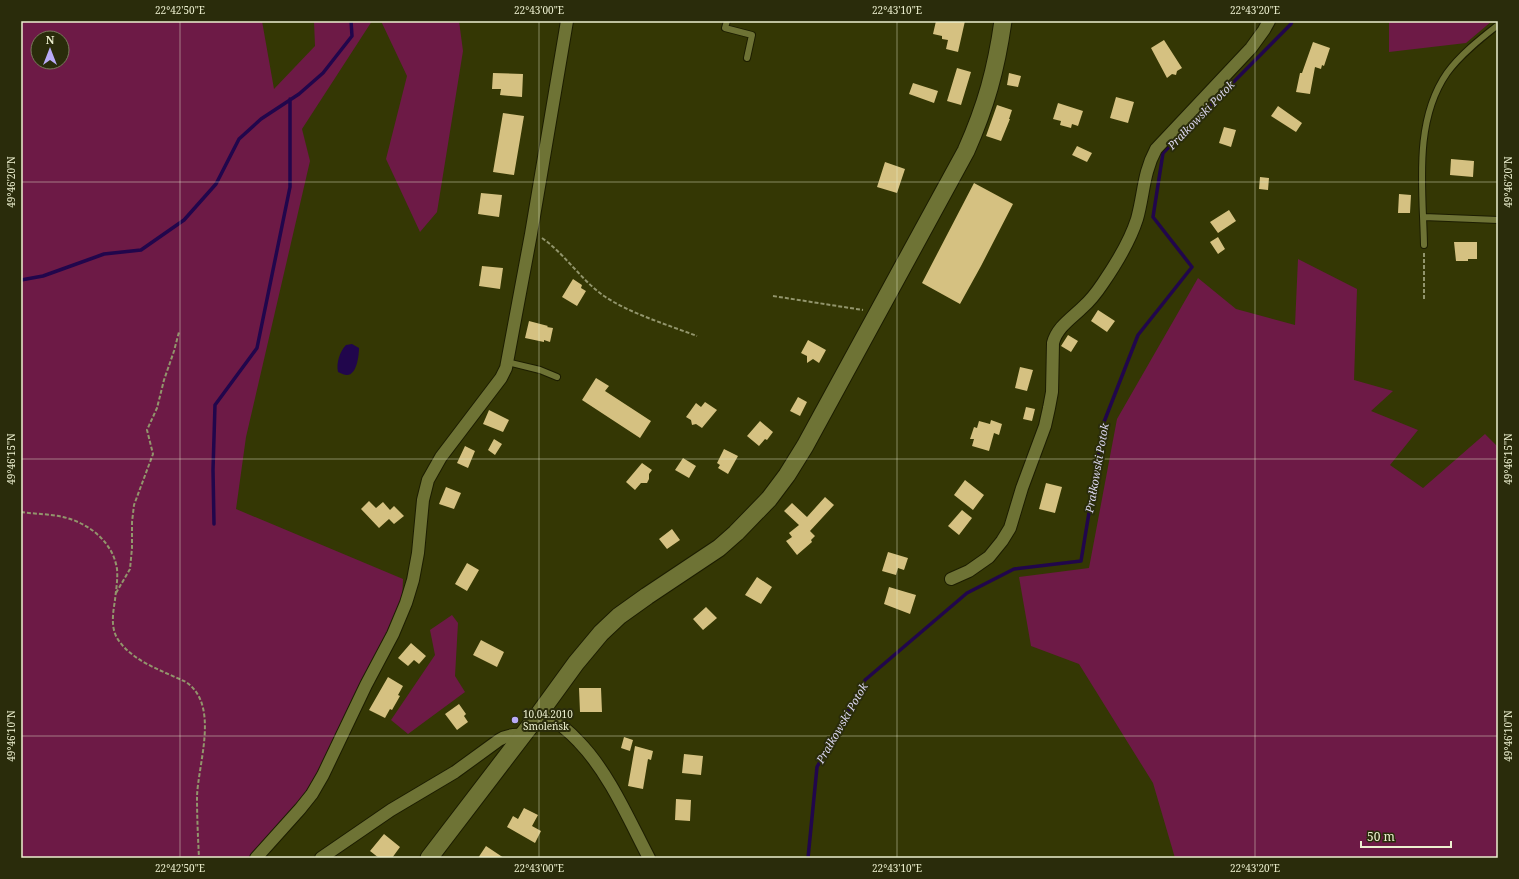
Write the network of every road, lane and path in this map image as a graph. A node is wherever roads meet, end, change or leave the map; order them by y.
1 (567, 21) edge
2 (727, 21) edge
3 (1003, 21) edge
4 (1269, 21) edge
5 (1498, 25) edge
6 (747, 58) dead end
7 (1424, 217) junction
8 (1498, 220) edge
9 (531, 234) junction
10 (1424, 245) joint
11 (773, 296) dead end
12 (1424, 301) dead end
13 (878, 312) junction
14 (179, 332) dead end
15 (697, 336) dead end
16 (507, 362) junction
17 (557, 377) dead end
18 (21, 512) edge
19 (951, 580) dead end
20 (116, 594) junction
21 (542, 710) junction
22 (522, 735) junction
23 (199, 858) edge
24 (256, 858) edge
25 (321, 858) edge
26 (429, 858) edge
27 (650, 858) edge

1 - 9 street
2 - 6 lane
3 - 13 street
4 - 19 street
5 - 7 lane
7 - 8 lane
7 - 10 lane
9 - 15 path
9 - 16 street
10 - 12 path
11 - 13 path
13 - 21 street
14 - 20 path
16 - 17 lane
16 - 24 street
18 - 20 path
20 - 23 path
21 - 22 street
21 - 27 street
22 - 25 street
22 - 26 street

